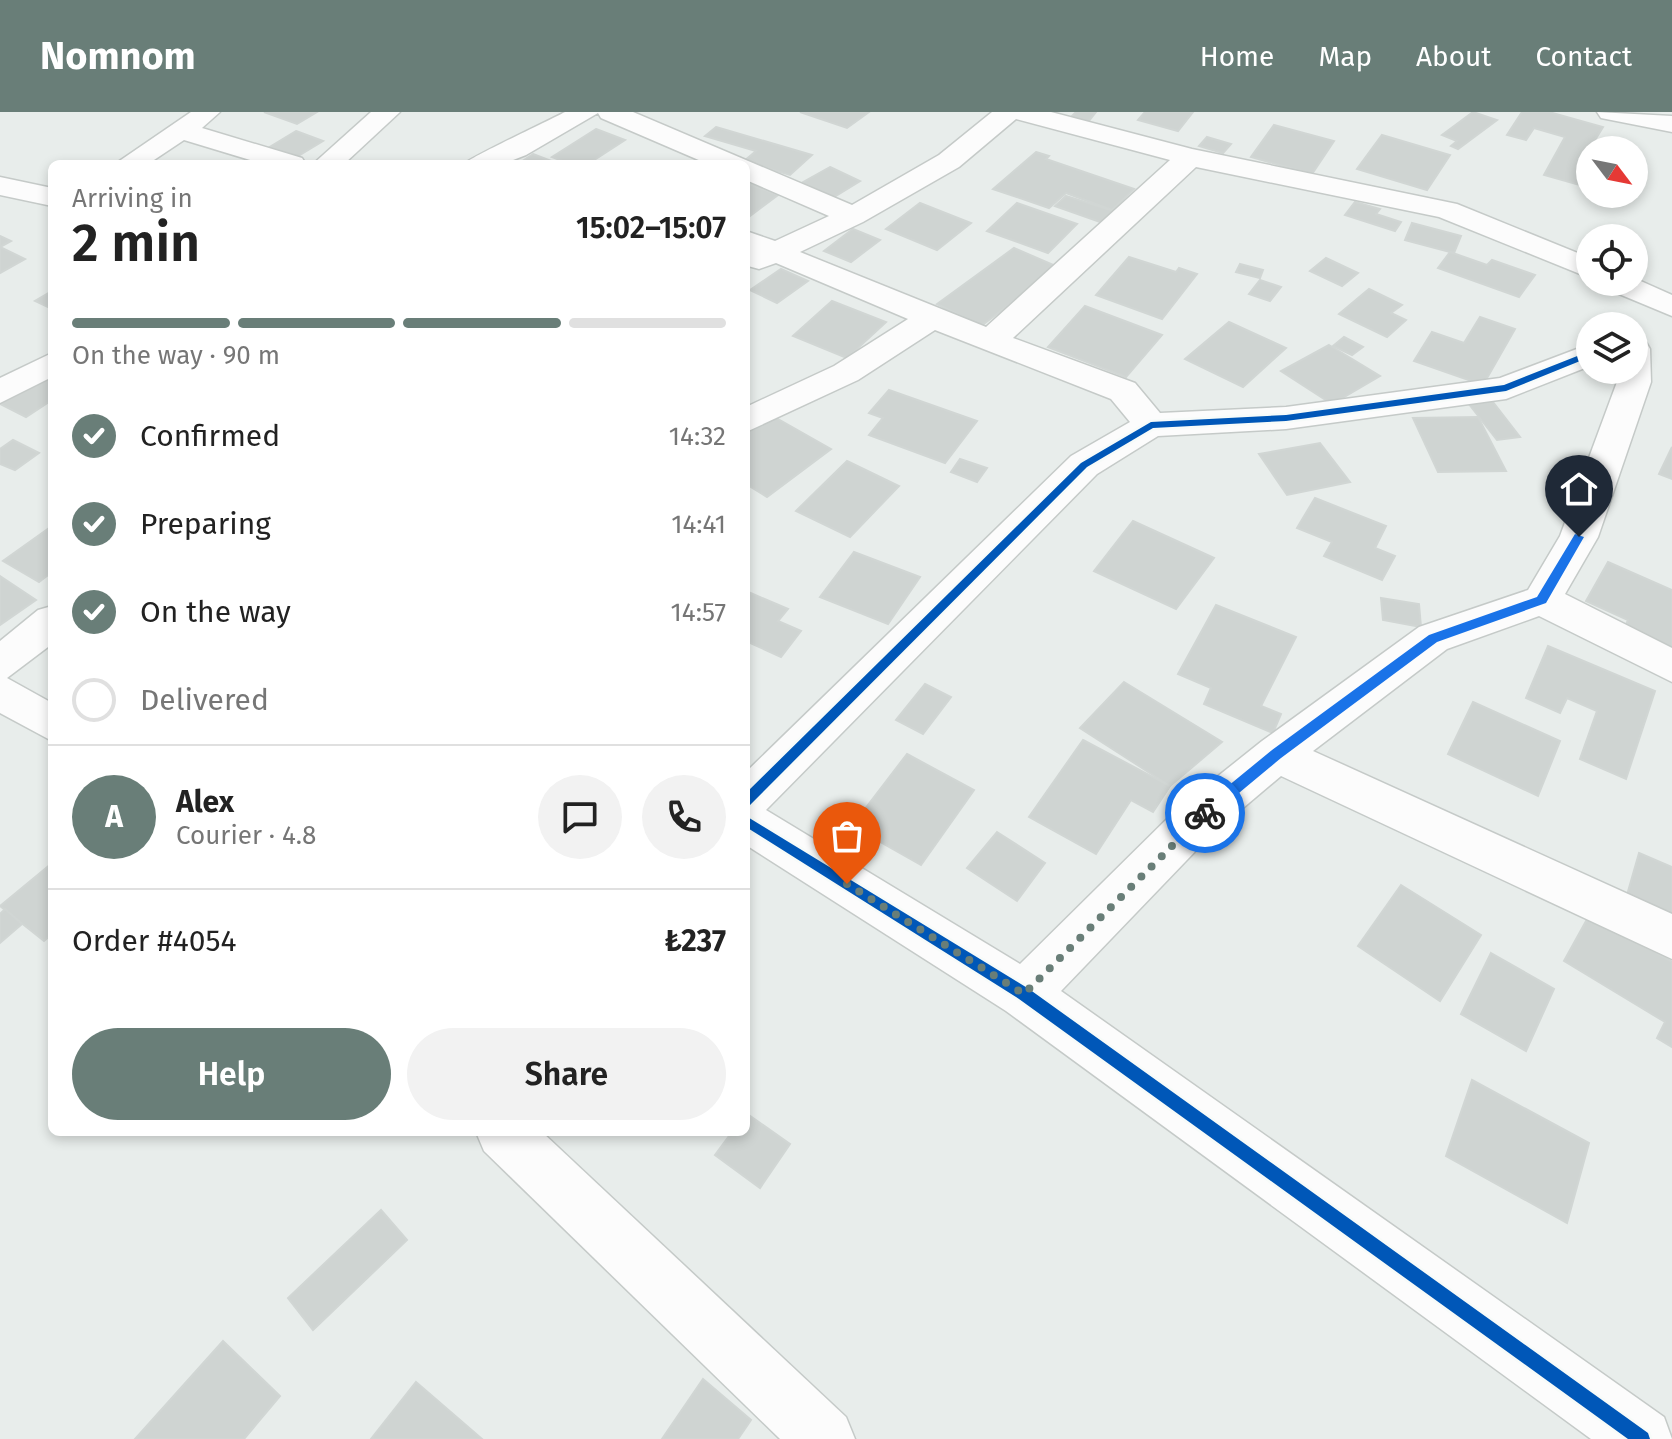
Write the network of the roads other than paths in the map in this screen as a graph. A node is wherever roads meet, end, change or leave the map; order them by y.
1 (209, 112) edge
2 (387, 112) edge
3 (585, 112) edge
4 (610, 112) edge
5 (1008, 112) edge
6 (1020, 112) edge
7 (1610, 112) edge
8 (1672, 124) edge
9 (182, 131) junction
10 (1190, 157) junction
11 (135, 160) edge
12 (279, 160) edge
13 (332, 160) edge
14 (488, 160) edge
15 (723, 160) edge
16 (750, 172) edge
17 (0, 186) edge
18 (46, 196) edge
19 (853, 216) junction
20 (0, 217) edge
21 (750, 242) edge
22 (775, 251) junction
23 (1576, 263) edge
24 (750, 265) edge
25 (1648, 296) edge
26 (1669, 306) edge
27 (932, 318) junction
28 (1648, 321) edge
29 (993, 339) junction
30 (1576, 360) edge
31 (48, 365) edge
32 (1633, 384) edge
33 (0, 392) edge
34 (750, 419) edge
35 (1151, 425) junction
36 (1542, 600) junction
37 (48, 624) edge
38 (0, 664) edge
39 (1672, 666) edge
40 (0, 692) edge
41 (48, 722) edge
42 (1277, 754) junction
43 (750, 797) edge
44 (750, 823) edge
45 (1672, 937) edge
46 (1024, 994) junction
47 (507, 1136) edge
48 (824, 1439) edge
49 (1642, 1439) edge

1 - 9 street
2 - 13 street
3 - 14 street
4 - 15 street
5 - 19 street
6 - 10 street
7 - 8 street
9 - 11 street
9 - 12 street
10 - 23 street
10 - 29 street
16 - 19 street
17 - 18 street
18 - 20 street
19 - 22 street
21 - 22 street
22 - 24 street
22 - 27 street
25 - 26 street
26 - 28 street
27 - 29 street
27 - 34 street
29 - 35 street
30 - 35 street
31 - 33 street
32 - 36 street
35 - 43 street
36 - 39 street
36 - 42 street
37 - 38 street
40 - 41 street
42 - 45 street
42 - 46 street
44 - 46 street
46 - 49 street
47 - 48 street

